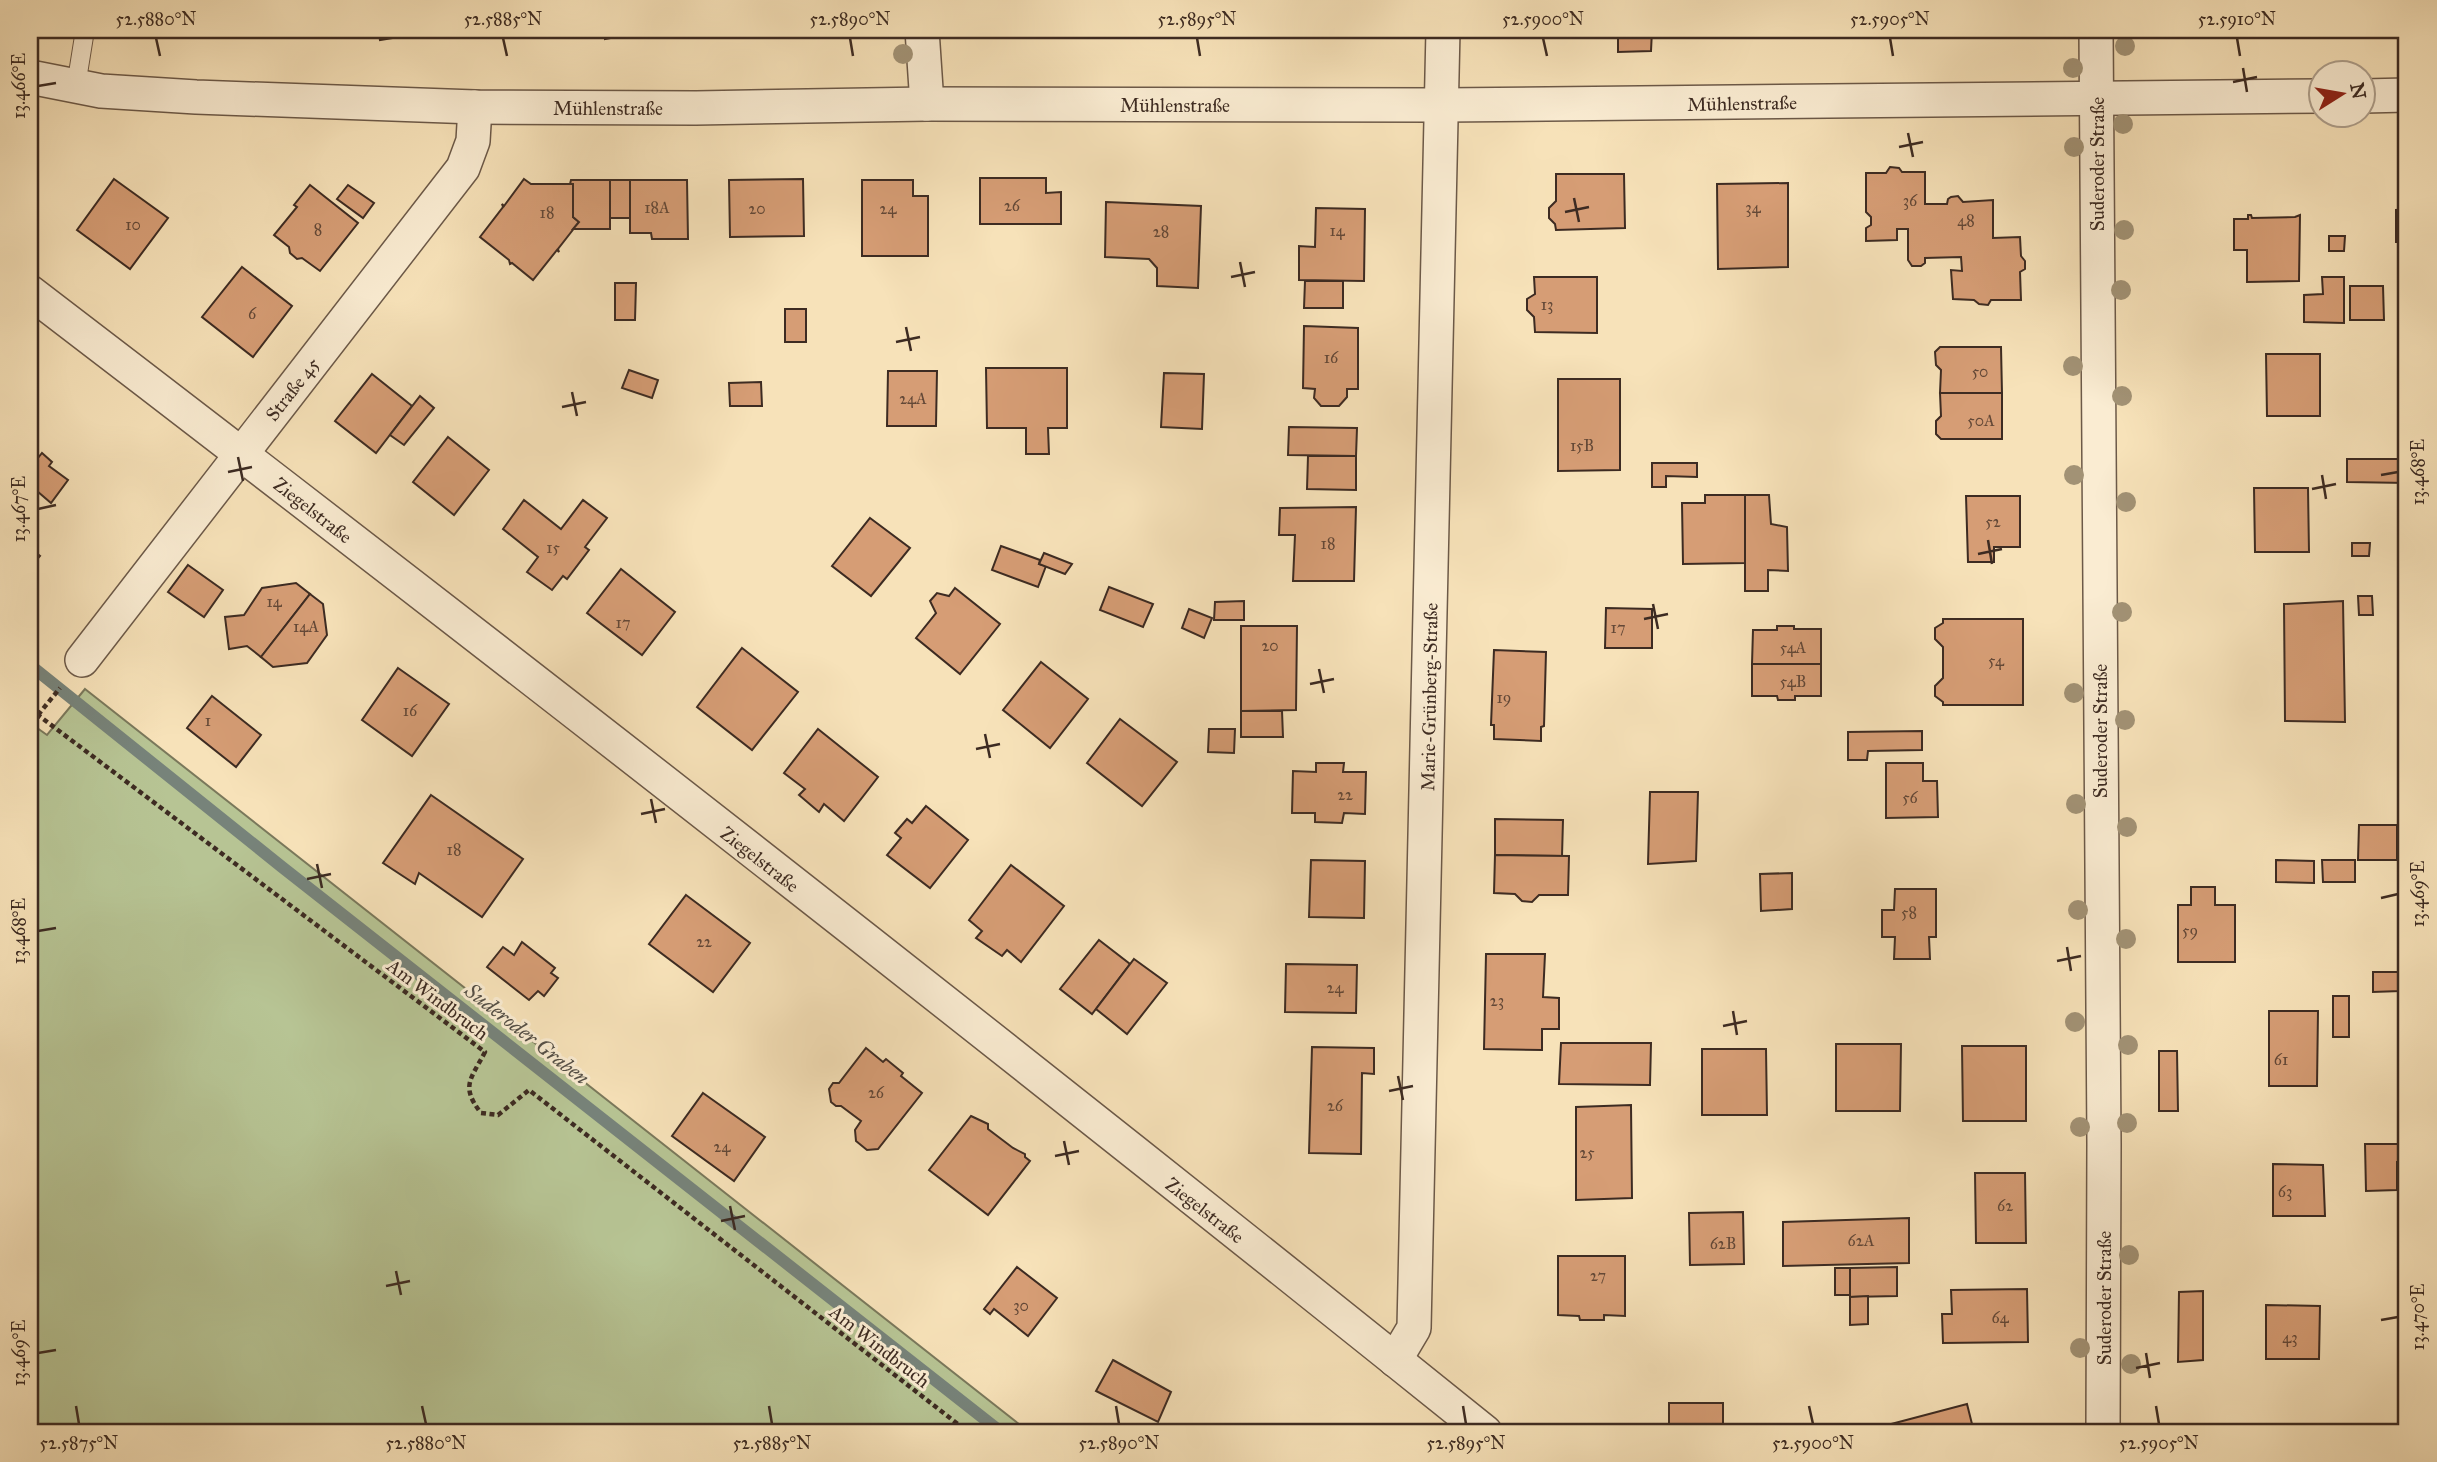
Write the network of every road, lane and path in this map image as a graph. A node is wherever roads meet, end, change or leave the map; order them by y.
1 (85, 30) edge
2 (922, 30) edge
3 (1443, 30) edge
4 (2096, 30) edge
5 (30, 77) edge
6 (76, 86) junction
7 (2407, 95) edge
8 (2308, 96) edge
9 (2378, 96) edge
10 (2096, 99) junction
11 (927, 104) junction
12 (1443, 106) junction
13 (475, 107) junction
14 (30, 292) edge
15 (242, 454) junction
16 (82, 660) dead end
17 (30, 709) edge
18 (1395, 1360) junction
19 (968, 1432) edge
20 (1485, 1432) edge
21 (2103, 1432) edge

1 - 6 lane
2 - 11 street
3 - 12 street, Marie-Grünberg-Straße
4 - 10 street, Suderoder Straße
5 - 6 street, Mühlenstraße
6 - 13 street, Mühlenstraße
7 - 9 street
8 - 10 street, Mühlenstraße
10 - 12 street, Mühlenstraße
10 - 21 street, Suderoder Straße
11 - 12 street, Mühlenstraße
11 - 13 street, Mühlenstraße
12 - 18 street, Marie-Grünberg-Straße
13 - 15 street, Straße 45
14 - 15 street, Ziegelstraße
15 - 16 street, Straße 45
15 - 18 street, Ziegelstraße
17 - 19 path, Am Windbruch
18 - 20 street, Ziegelstraße

